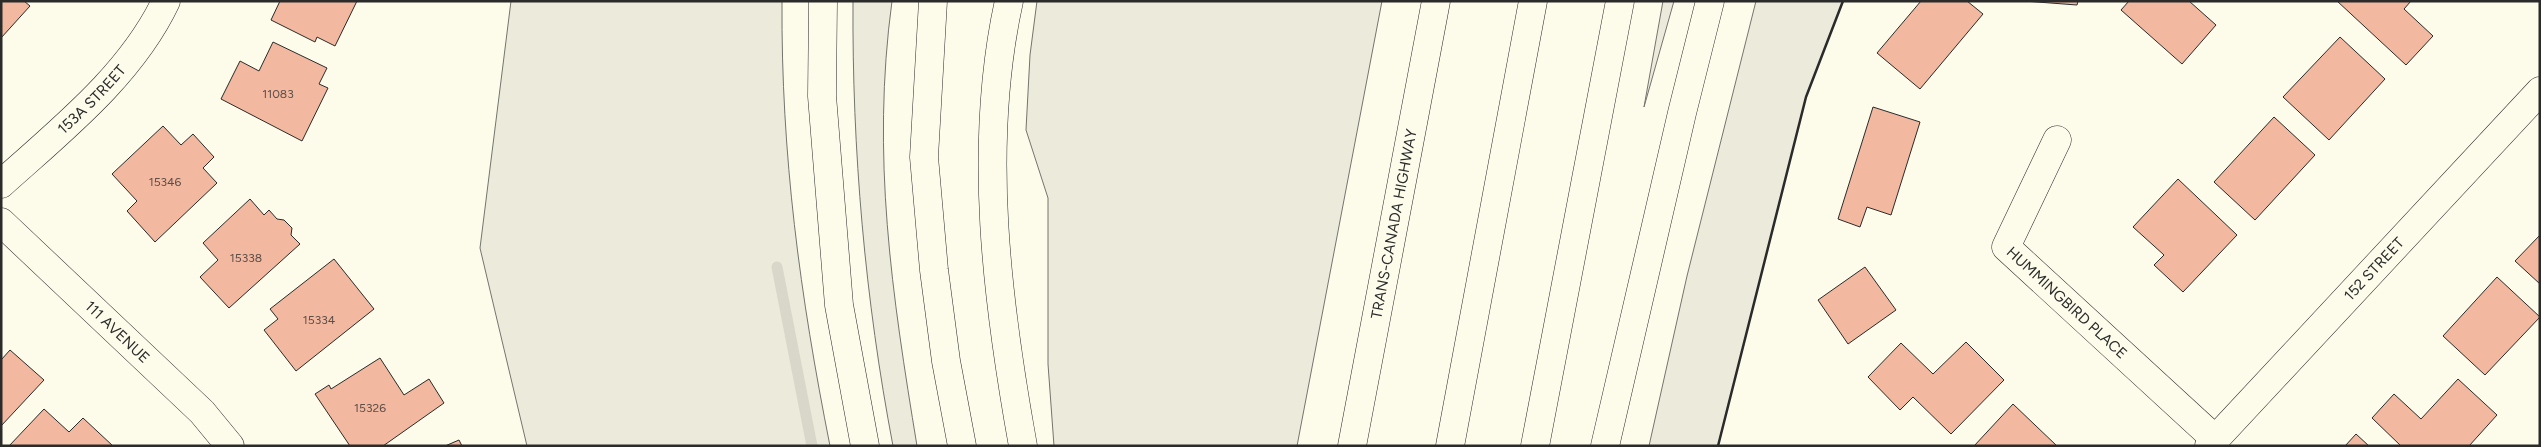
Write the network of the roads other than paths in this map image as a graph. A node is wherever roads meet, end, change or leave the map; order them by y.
1 (166, 1) edge
2 (823, 1) edge
3 (933, 1) edge
4 (1009, 1) edge
5 (1436, 1) edge
6 (1533, 1) edge
7 (1620, 1) edge
8 (1710, 1) edge
9 (2540, 91) edge
10 (2057, 140) dead end
11 (1, 184) edge
12 (1, 222) edge
13 (2212, 442) edge
14 (230, 446) edge
15 (865, 446) edge
16 (962, 446) edge
17 (1023, 446) edge
18 (1352, 446) edge
19 (1450, 446) edge
20 (1535, 446) edge
21 (1605, 446) edge

1 - 11 main road, 153A STREET
2 - 15 main road
3 - 16 main road
4 - 17 main road
5 - 18 main road, TRANS-CANADA HIGHWAY
6 - 19 main road
7 - 20 main road
8 - 21 main road
9 - 13 main road, 152 STREET
10 - 13 main road, HUMMINGBIRD PLACE
12 - 14 main road, 111 AVENUE

